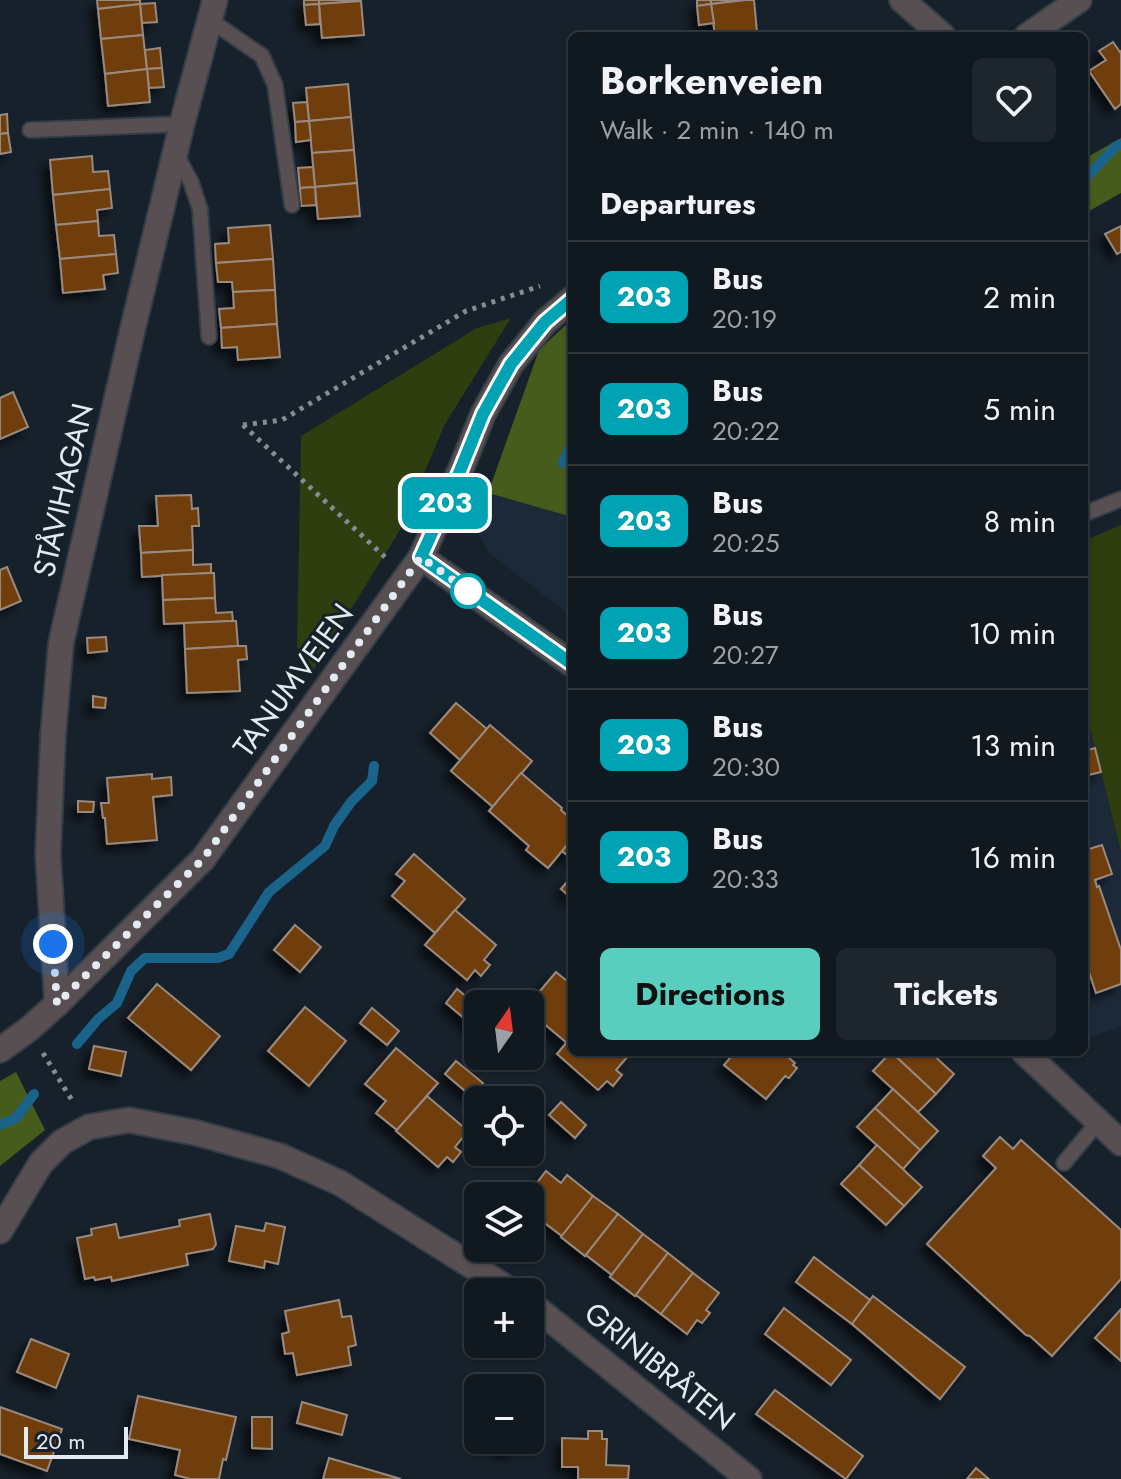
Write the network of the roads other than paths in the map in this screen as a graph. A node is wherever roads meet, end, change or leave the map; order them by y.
1 (902, 0) edge
2 (1079, 0) edge
3 (213, 10) edge
4 (938, 32) edge
5 (1033, 32) edge
6 (182, 124) junction
7 (30, 130) dead end
8 (175, 152) junction
9 (292, 205) dead end
10 (568, 302) edge
11 (209, 337) dead end
12 (1121, 499) edge
13 (1088, 512) edge
14 (421, 557) junction
15 (568, 661) edge
16 (57, 1004) junction
17 (0, 1050) edge
18 (1028, 1056) edge
19 (1098, 1122) junction
20 (1121, 1143) edge
21 (1064, 1163) dead end
22 (0, 1231) edge
23 (491, 1278) edge
24 (544, 1314) edge
25 (749, 1479) edge

1 - 4 street
2 - 5 street
3 - 6 street, STÅVIHAGAN
3 - 9 lane
6 - 7 lane
6 - 8 street, STÅVIHAGAN
8 - 11 lane
8 - 16 street, STÅVIHAGAN
10 - 14 street, TANUMVEIEN
12 - 13 lane
14 - 15 street
14 - 16 street, TANUMVEIEN
16 - 17 street, TANUMVEIEN
18 - 19 street
19 - 20 street
19 - 21 lane
22 - 23 street
24 - 25 street, GRINIBRÅTEN

